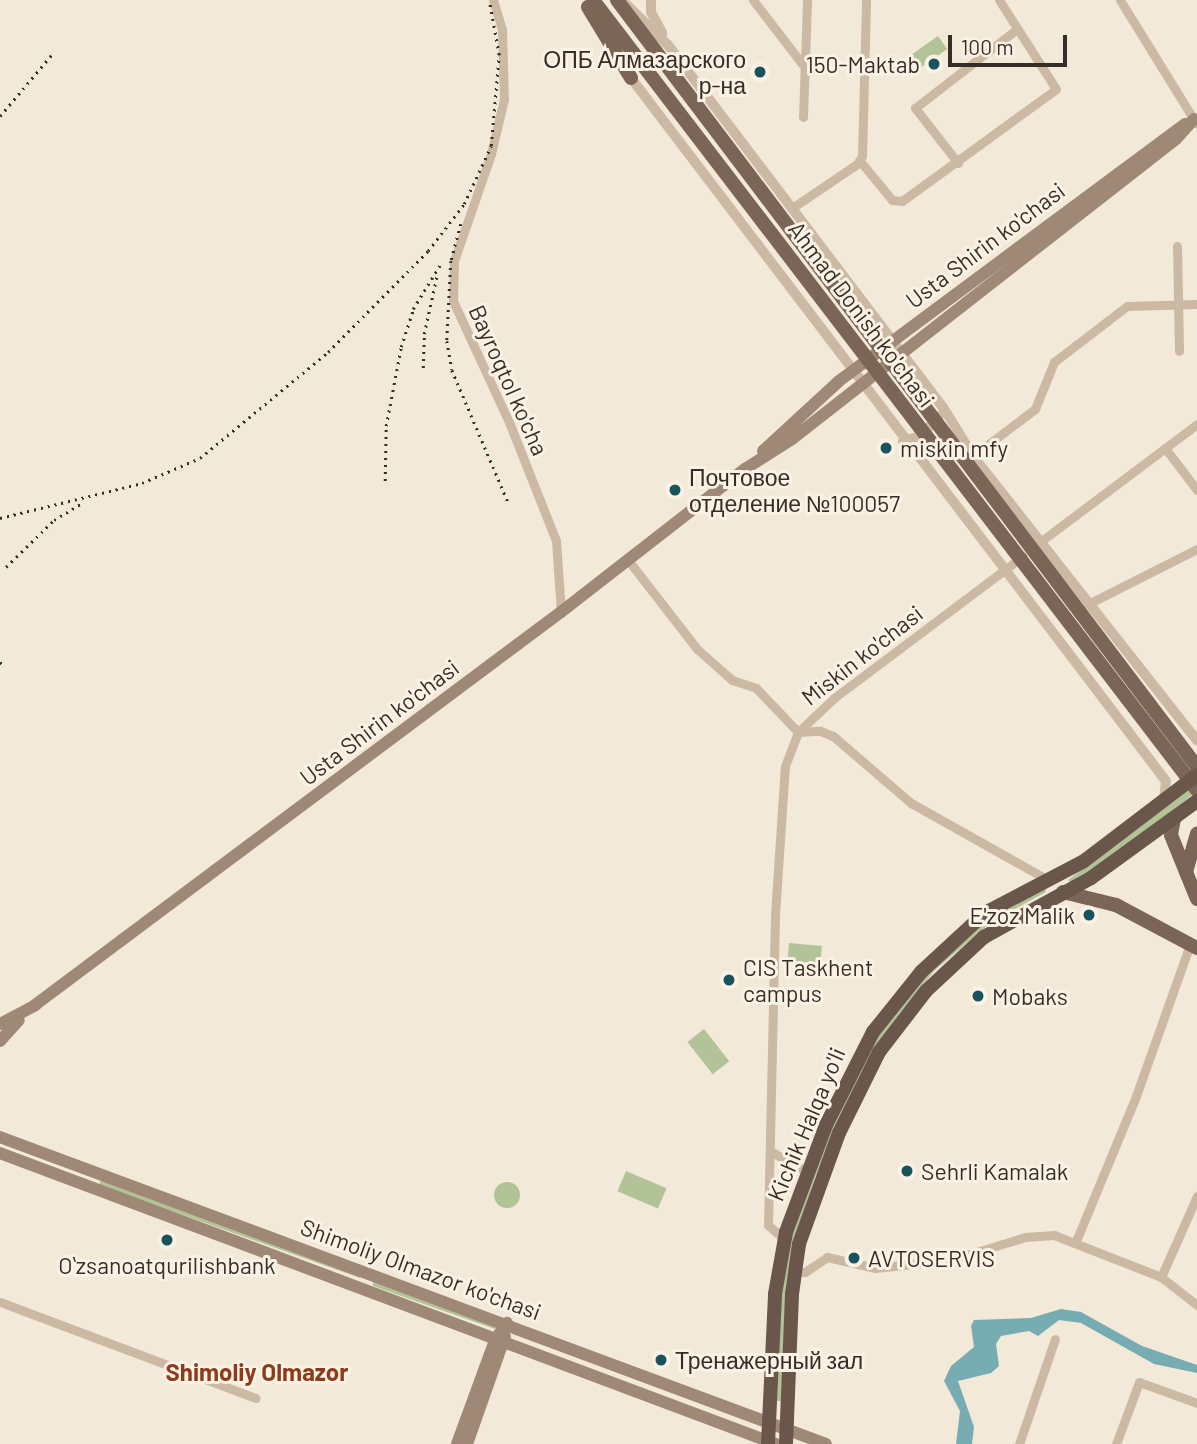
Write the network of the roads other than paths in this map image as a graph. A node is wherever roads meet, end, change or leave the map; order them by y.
1 (493, 0) edge
2 (583, 0) edge
3 (593, 0) edge
4 (619, 0) edge
5 (651, 0) edge
6 (753, 0) edge
7 (807, 0) edge
8 (866, 0) edge
9 (999, 0) edge
10 (1120, 0) edge
11 (1017, 29) junction
12 (668, 45) junction
13 (803, 65) junction
14 (631, 78) joint
15 (803, 117) dead end
16 (1196, 120) edge
17 (860, 161) junction
18 (958, 163) junction
19 (792, 208) junction
20 (1177, 246) dead end
21 (1178, 302) junction
22 (1197, 304) edge
23 (869, 309) junction
24 (892, 340) junction
25 (829, 341) junction
26 (1179, 351) dead end
27 (902, 353) junction
28 (852, 371) junction
29 (862, 384) junction
30 (943, 407) junction
31 (1197, 424) edge
32 (903, 441) junction
33 (1165, 448) junction
34 (973, 456) junction
35 (745, 469) junction
36 (1197, 491) edge
37 (1040, 542) junction
38 (1197, 549) edge
39 (628, 560) junction
40 (1004, 570) junction
41 (1088, 604) junction
42 (561, 612) junction
43 (798, 732) junction
44 (1197, 741) edge
45 (1197, 767) edge
46 (1197, 775) edge
47 (1197, 790) edge
48 (1197, 801) edge
49 (1163, 803) junction
50 (1174, 819) junction
51 (1197, 834) edge
52 (1186, 872) junction
53 (1051, 878) junction
54 (1063, 892) junction
55 (1197, 899) edge
56 (1197, 910) edge
57 (1194, 946) edge
58 (35, 1004) junction
59 (0, 1024) edge
60 (0, 1041) edge
61 (0, 1137) edge
62 (770, 1151) junction
63 (0, 1153) edge
64 (94, 1171) junction
65 (806, 1171) junction
66 (88, 1186) junction
67 (1197, 1196) edge
68 (784, 1239) junction
69 (1076, 1241) junction
70 (369, 1272) junction
71 (794, 1272) junction
72 (1161, 1277) junction
73 (363, 1289) junction
74 (0, 1302) edge
75 (1197, 1305) edge
76 (507, 1323) junction
77 (1055, 1339) dead end
78 (500, 1341) junction
79 (256, 1398) dead end
80 (1197, 1403) edge
81 (769, 1423) junction
82 (786, 1437) edge
83 (770, 1443) edge
84 (457, 1444) edge
85 (467, 1444) edge
86 (825, 1444) edge
87 (1018, 1444) edge
88 (1116, 1444) edge

1 - 42 street, Bayroqtol ko'cha
2 - 14 main road
3 - 47 main road, Ahmad Donish ko'chasi
4 - 12 street, Ahmad Donish ko'chasi
4 - 45 main road, Ahmad Donish ko'chasi
5 - 12 street
6 - 13 street
7 - 13 street
8 - 17 street
9 - 11 street
10 - 16 street
11 - 18 street
11 - 18 street
12 - 19 street, Ahmad Donish ko'chasi
13 - 15 street
14 - 25 street, Ahmad Donish ko'chasi
16 - 24 main road, Usta Shirin ko'chasi
16 - 27 main road, Usta Shirin ko'chasi
17 - 18 street
17 - 19 street
19 - 23 street, Ahmad Donish ko'chasi
20 - 21 street
21 - 22 street
21 - 26 street
21 - 34 street
23 - 24 street, Ahmad Donish ko'chasi
23 - 25 street
24 - 27 street, Ahmad Donish ko'chasi
24 - 28 main road, Usta Shirin ko'chasi
25 - 28 street, Ahmad Donish ko'chasi
27 - 29 main road, Usta Shirin ko'chasi
27 - 30 street, Ahmad Donish ko'chasi
28 - 29 street, Ahmad Donish ko'chasi
28 - 35 main road, Usta Shirin ko'chasi
29 - 32 street, Ahmad Donish ko'chasi
29 - 35 main road, Usta Shirin ko'chasi
30 - 32 street
30 - 34 street, Ahmad Donish ko'chasi
31 - 33 street, Miskin ko'chasi
32 - 40 street, Ahmad Donish ko'chasi
33 - 36 street
33 - 37 street, Miskin ko'chasi
34 - 37 street, Ahmad Donish ko'chasi
35 - 39 main road, Usta Shirin ko'chasi
37 - 40 street, Miskin ko'chasi
37 - 41 street, Ahmad Donish ko'chasi
38 - 41 street
39 - 42 main road, Usta Shirin ko'chasi
39 - 43 street
40 - 43 street, Miskin ko'chasi
40 - 49 street, Ahmad Donish ko'chasi
41 - 44 street, Ahmad Donish ko'chasi
42 - 58 main road, Usta Shirin ko'chasi
43 - 53 street
43 - 62 street, Miskin ko'chasi
46 - 49 highway, Kichik Halqa yo'li
48 - 50 highway, Kichik Halqa yo'li
49 - 53 highway, Kichik Halqa yo'li
50 - 52 main road
50 - 54 highway, Kichik Halqa yo'li
51 - 52 main road
52 - 55 main road
52 - 56 main road
53 - 54 highway
53 - 65 highway, Kichik Halqa yo'li
54 - 57 main road
54 - 71 highway, Kichik Halqa yo'li
57 - 69 street
58 - 59 main road, Usta Shirin ko'chasi
58 - 60 main road, Usta Shirin ko'chasi
61 - 64 main road, Shimoliy Olmazor ko'chasi
62 - 65 street
62 - 68 street, Miskin ko'chasi
63 - 66 main road, Shimoliy Olmazor ko'chasi
64 - 66 main road
64 - 70 main road, Shimoliy Olmazor ko'chasi
65 - 68 highway, Kichik Halqa yo'li
66 - 73 main road, Shimoliy Olmazor ko'chasi
67 - 72 street
68 - 81 highway, Kichik Halqa yo'li
69 - 71 street
69 - 72 street
70 - 73 main road
70 - 76 main road, Shimoliy Olmazor ko'chasi
71 - 82 highway, Kichik Halqa yo'li
72 - 75 street
73 - 78 main road, Shimoliy Olmazor ko'chasi
74 - 79 street
76 - 78 main road
76 - 81 main road, Shimoliy Olmazor ko'chasi
77 - 87 street
78 - 83 main road, Shimoliy Olmazor ko'chasi
78 - 84 main road
78 - 85 main road
80 - 88 street
81 - 82 main road, Shimoliy Olmazor ko'chasi
81 - 83 highway, Kichik Halqa yo'li
82 - 86 main road, Shimoliy Olmazor ko'chasi

